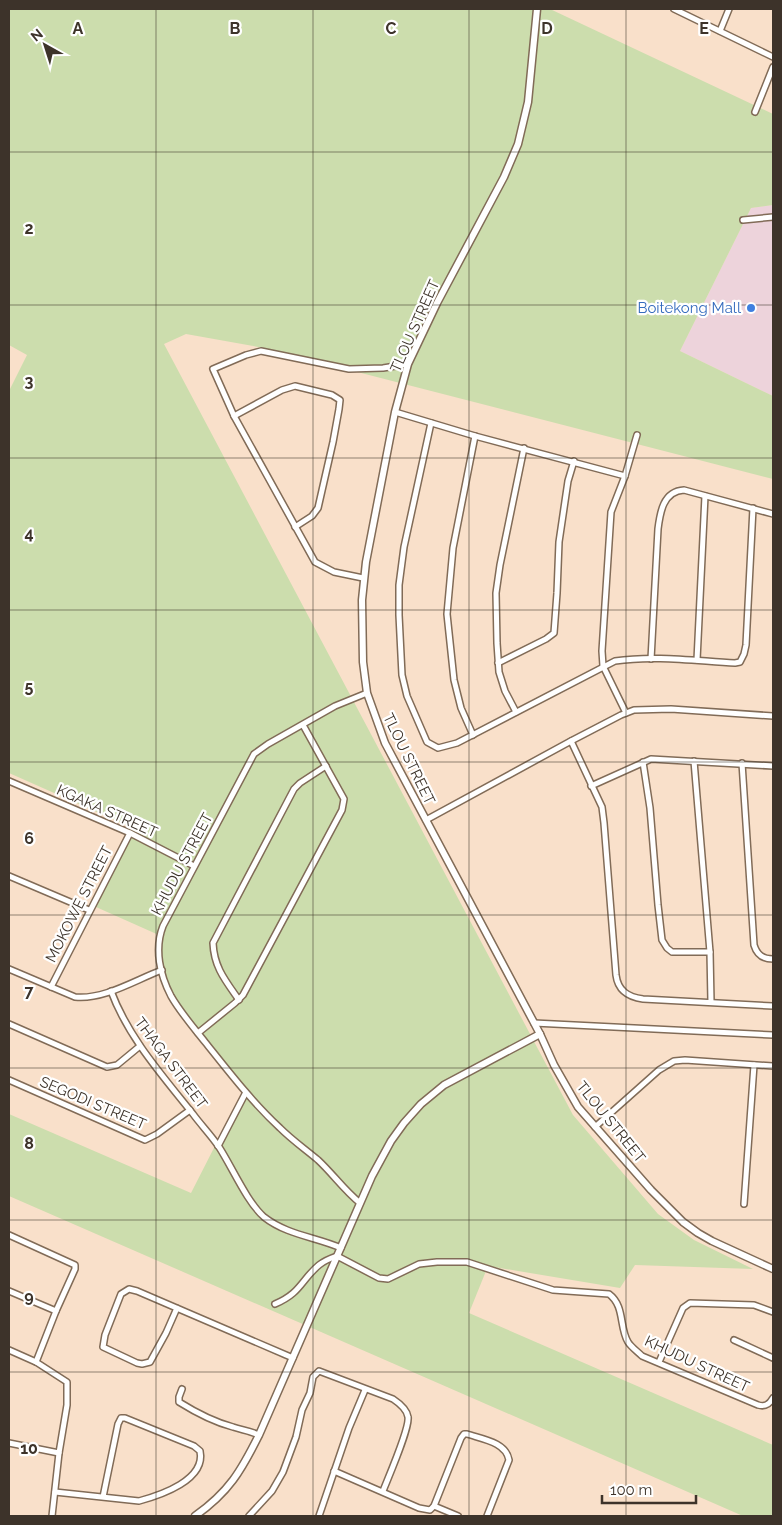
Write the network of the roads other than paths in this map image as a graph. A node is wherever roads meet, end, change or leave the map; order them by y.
1 (537, 9) edge
2 (674, 9) edge
3 (729, 9) edge
4 (720, 31) junction
5 (773, 57) edge
6 (773, 67) edge
7 (755, 112) dead end
8 (773, 217) edge
9 (743, 220) dead end
10 (408, 364) junction
11 (395, 412) junction
12 (234, 416) junction
13 (431, 423) junction
14 (637, 435) dead end
15 (475, 436) junction
16 (524, 448) junction
17 (574, 461) junction
18 (625, 476) junction
19 (705, 496) junction
20 (753, 508) junction
21 (773, 514) edge
22 (295, 527) junction
23 (363, 578) junction
24 (651, 659) junction
25 (697, 660) junction
26 (498, 663) junction
27 (603, 666) junction
28 (367, 693) junction
29 (516, 712) junction
30 (626, 713) junction
31 (773, 716) edge
32 (303, 725) junction
33 (473, 735) junction
34 (570, 741) junction
35 (642, 762) junction
36 (694, 762) junction
37 (742, 763) junction
38 (326, 766) junction
39 (773, 766) edge
40 (9, 781) edge
41 (591, 786) junction
42 (426, 820) junction
43 (130, 832) junction
44 (194, 866) junction
45 (9, 876) edge
46 (89, 910) junction
47 (710, 952) junction
48 (773, 958) edge
49 (9, 969) edge
50 (162, 970) junction
51 (51, 987) junction
52 (111, 991) junction
53 (239, 1000) junction
54 (711, 1002) junction
55 (773, 1006) edge
56 (534, 1022) junction
57 (9, 1024) edge
58 (198, 1033) junction
59 (540, 1034) junction
60 (773, 1034) edge
61 (140, 1046) junction
62 (754, 1065) junction
63 (773, 1066) edge
64 (9, 1080) edge
65 (245, 1094) junction
66 (190, 1110) junction
67 (595, 1127) junction
68 (218, 1146) junction
69 (360, 1203) junction
70 (744, 1204) dead end
71 (9, 1235) edge
72 (341, 1248) junction
73 (337, 1256) junction
74 (773, 1269) edge
75 (9, 1291) edge
76 (275, 1304) dead end
77 (177, 1308) junction
78 (56, 1311) junction
79 (773, 1312) edge
80 (734, 1340) dead end
81 (9, 1350) edge
82 (293, 1358) junction
83 (773, 1358) edge
84 (36, 1362) junction
85 (659, 1362) junction
86 (182, 1389) dead end
87 (365, 1390) junction
88 (773, 1398) edge
89 (260, 1435) junction
90 (9, 1443) edge
91 (59, 1453) junction
92 (334, 1471) junction
93 (383, 1491) junction
94 (55, 1492) junction
95 (103, 1497) junction
96 (434, 1506) junction
97 (52, 1516) edge
98 (195, 1516) edge
99 (249, 1516) edge
100 (319, 1516) edge
101 (458, 1516) edge
102 (487, 1516) edge

1 - 10 street, TLOU STREET
2 - 4 street
3 - 4 street
4 - 5 street
6 - 7 street
8 - 9 street
10 - 11 street, TLOU STREET
10 - 12 street
11 - 13 street
11 - 23 street, TLOU STREET
12 - 22 street
12 - 22 street
13 - 15 street
13 - 33 street
14 - 18 street
15 - 16 street
15 - 33 street
16 - 17 street
16 - 26 street
17 - 18 street
17 - 26 street
18 - 27 street
19 - 20 street
19 - 24 street
19 - 25 street
20 - 21 street
20 - 25 street
22 - 23 street
23 - 28 street, TLOU STREET
24 - 25 street
24 - 27 street
26 - 29 street
27 - 29 street
27 - 30 street
28 - 32 street, KHUDU STREET
28 - 42 street, TLOU STREET
29 - 33 street
30 - 31 street
30 - 34 street
32 - 38 street
32 - 44 street, KHUDU STREET
34 - 41 street
34 - 42 street
35 - 36 street
35 - 41 street
35 - 47 street
36 - 37 street
36 - 47 street
37 - 39 street
37 - 48 street
38 - 53 street
38 - 53 street
40 - 43 street, KGAKA STREET
41 - 54 street
42 - 56 street, TLOU STREET
43 - 44 street, KGAKA STREET
43 - 46 street, MOKOWE STREET
44 - 50 street, KHUDU STREET
45 - 46 street
46 - 51 street, MOKOWE STREET
47 - 54 street
49 - 51 street
50 - 52 street
50 - 58 street, KHUDU STREET
51 - 52 street
52 - 61 street, THAGA STREET
53 - 58 street
54 - 55 street
56 - 59 street, TLOU STREET
56 - 60 street
57 - 61 street
58 - 65 street, KHUDU STREET
59 - 67 street, TLOU STREET
59 - 69 street
61 - 66 street, THAGA STREET
62 - 63 street
62 - 67 street
62 - 70 street
64 - 66 street, SEGODI STREET
65 - 68 street
65 - 69 street, KHUDU STREET
66 - 68 street, THAGA STREET
67 - 74 street, TLOU STREET
68 - 72 street, THAGA STREET
69 - 72 street
71 - 78 street
72 - 73 street
73 - 76 street
73 - 82 street
73 - 85 street, KHUDU STREET
75 - 78 street
77 - 77 street
77 - 82 street
78 - 84 street
79 - 85 street
80 - 83 street
81 - 84 street
82 - 89 street
84 - 91 street
85 - 88 street, KHUDU STREET
86 - 89 street
87 - 92 street
87 - 93 street
87 - 99 street
89 - 98 street
90 - 91 street
91 - 94 street
92 - 93 street
92 - 100 street
93 - 96 street
94 - 95 street
94 - 97 street
95 - 95 street
96 - 101 street
96 - 102 street

